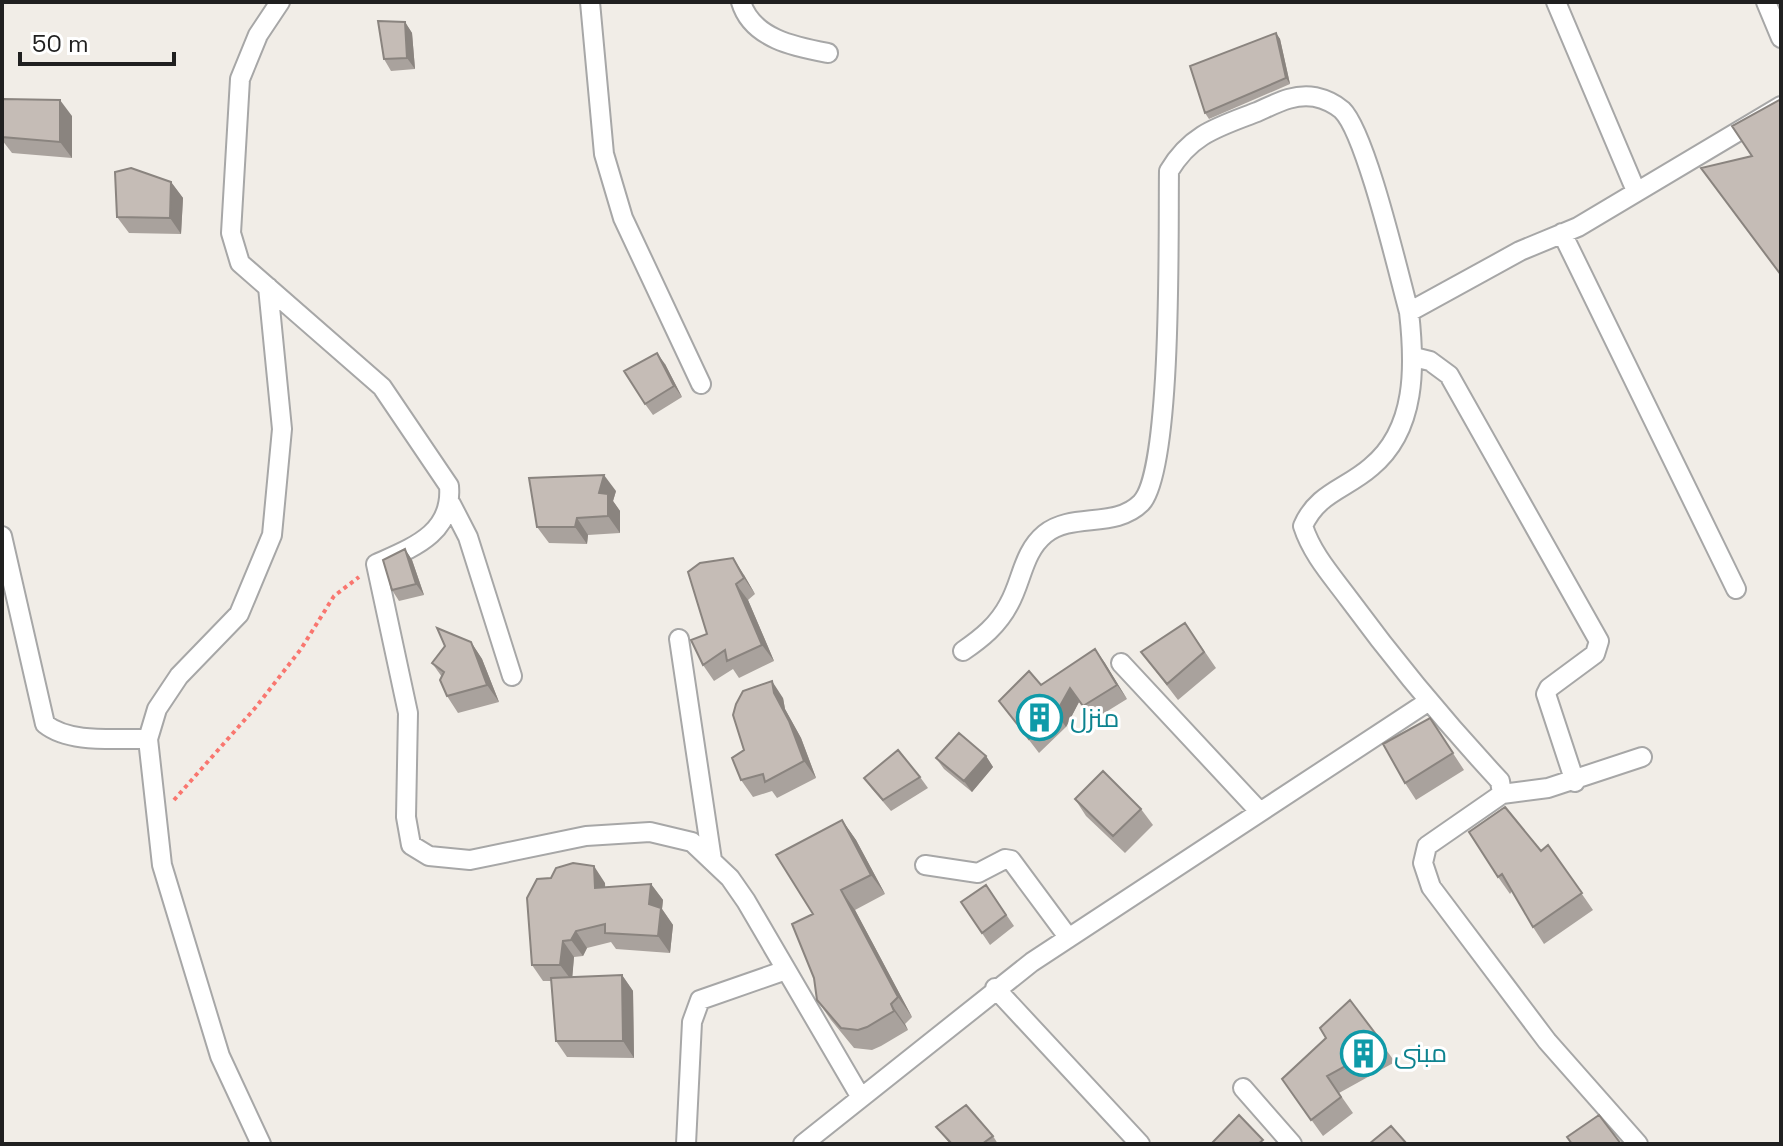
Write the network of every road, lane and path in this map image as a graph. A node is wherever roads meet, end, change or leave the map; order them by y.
1 (280, 2) edge
2 (590, 2) edge
3 (741, 2) edge
4 (1556, 2) edge
5 (1766, 2) edge
6 (1781, 38) edge
7 (828, 53) dead end
8 (1781, 106) edge
9 (1636, 191) junction
10 (1562, 233) junction
11 (268, 287) junction
12 (1409, 312) junction
13 (1414, 357) junction
14 (701, 384) dead end
15 (451, 504) junction
16 (2, 536) edge
17 (376, 564) junction
18 (1736, 589) dead end
19 (679, 639) dead end
20 (963, 651) dead end
21 (1121, 663) dead end
22 (512, 676) dead end
23 (1429, 701) junction
24 (148, 739) junction
25 (1642, 757) dead end
26 (1575, 782) junction
27 (1502, 794) junction
28 (1260, 812) junction
29 (155, 821) junction
30 (712, 860) junction
31 (925, 865) dead end
32 (1068, 937) junction
33 (786, 970) junction
34 (995, 988) junction
35 (1243, 1088) dead end
36 (860, 1096) junction
37 (261, 1144) edge
38 (686, 1144) edge
39 (803, 1144) edge
40 (1140, 1144) edge
41 (1292, 1144) edge
42 (1638, 1144) edge

1 - 11 street
2 - 14 street
3 - 7 street
4 - 9 street
5 - 6 street
8 - 9 street
9 - 10 street
10 - 12 street
10 - 18 street
11 - 15 street
11 - 24 street
12 - 13 street
12 - 20 street
13 - 23 street
13 - 26 street
15 - 17 street
15 - 22 street
16 - 24 street
17 - 29 path
17 - 30 street
19 - 30 street
21 - 28 street
23 - 27 street
23 - 28 street
24 - 29 street
25 - 26 street
26 - 27 street
27 - 42 street
28 - 32 street
29 - 37 street
30 - 33 street
31 - 32 street
32 - 34 street
33 - 36 street
33 - 38 street
34 - 36 street
34 - 40 street
35 - 41 street
36 - 39 street

